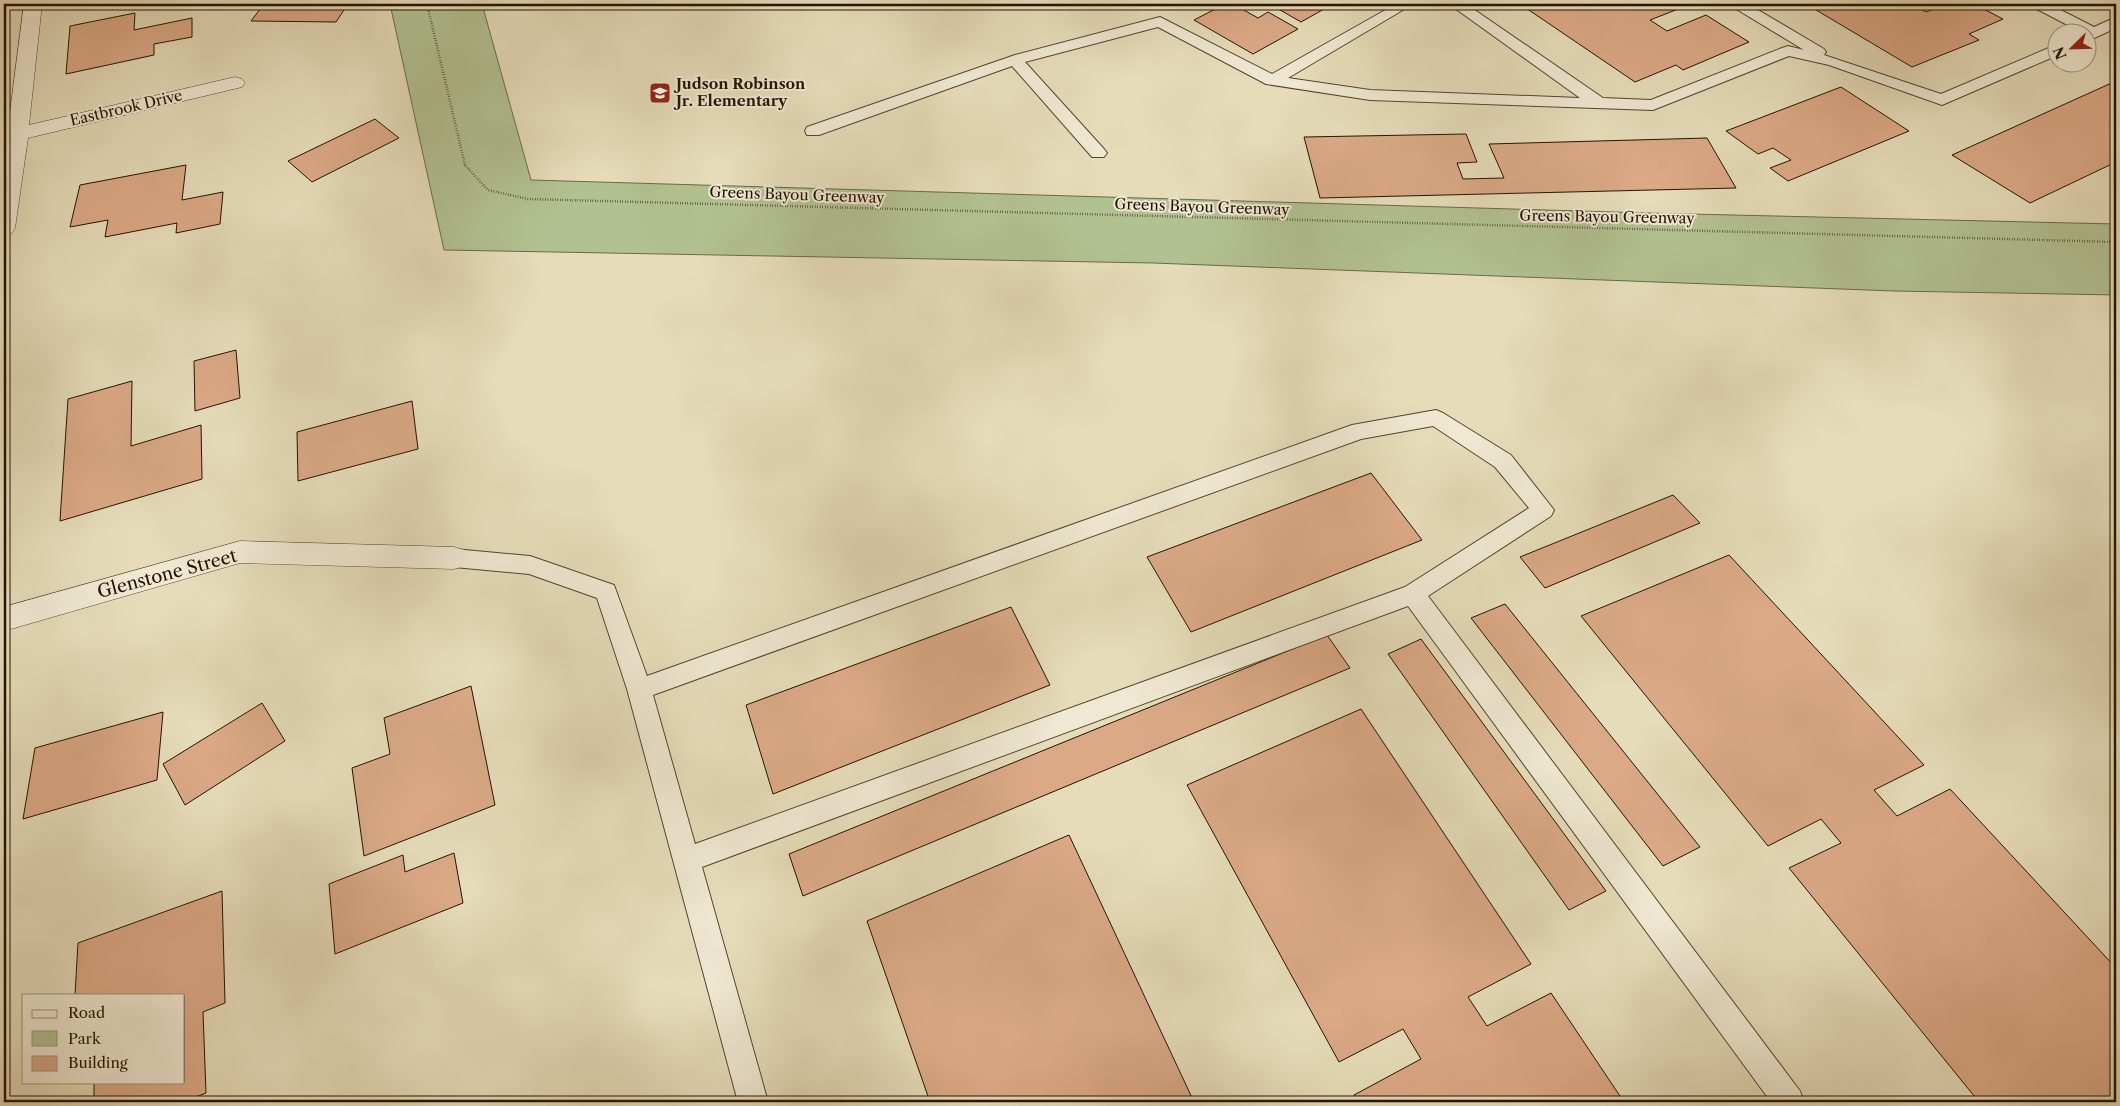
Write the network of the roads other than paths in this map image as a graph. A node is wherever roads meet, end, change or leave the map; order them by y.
1 (32, 4) edge
2 (1406, 4) edge
3 (1456, 4) edge
4 (1738, 4) edge
5 (2038, 4) edge
6 (2069, 22) edge
7 (2116, 22) edge
8 (2098, 30) edge
9 (2048, 53) edge
10 (1015, 60) junction
11 (1834, 62) junction
12 (1272, 82) junction
13 (234, 83) dead end
14 (1598, 103) junction
15 (813, 130) dead end
16 (18, 134) junction
17 (1098, 153) dead end
18 (4, 228) edge
19 (454, 558) joint
20 (1413, 594) junction
21 (4, 619) edge
22 (639, 689) junction
23 (686, 860) junction
24 (753, 1102) edge
25 (1789, 1102) edge

1 - 16 street
2 - 12 lane
3 - 14 lane
4 - 11 lane
5 - 6 lane
7 - 8 lane
9 - 11 lane
10 - 12 lane
10 - 15 lane
10 - 17 lane
11 - 14 lane
12 - 14 lane
13 - 16 street, Eastbrook Drive
16 - 18 street
19 - 21 street, Glenstone Street
19 - 22 lane
20 - 22 lane
20 - 23 lane
20 - 25 lane
22 - 23 lane
23 - 24 lane

